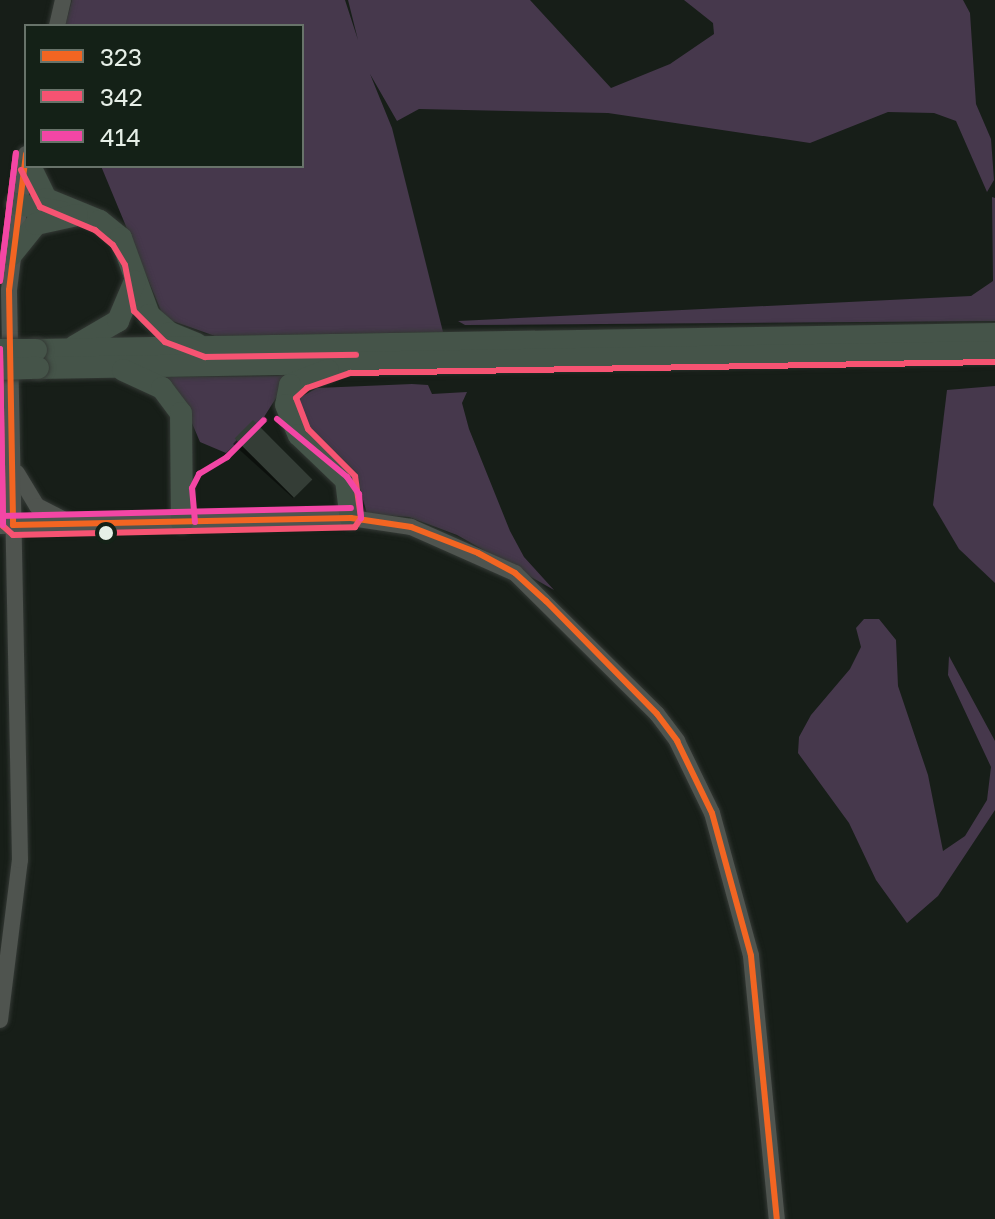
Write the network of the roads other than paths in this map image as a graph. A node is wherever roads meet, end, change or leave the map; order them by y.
1 (63, 0) edge
2 (57, 24) edge
3 (24, 165) edge
4 (31, 168) edge
5 (17, 204) junction
6 (82, 215) junction
7 (11, 255) junction
8 (135, 280) junction
9 (995, 334) edge
10 (206, 347) junction
11 (67, 349) junction
12 (0, 350) edge
13 (995, 352) edge
14 (37, 359) junction
15 (348, 363) junction
16 (114, 367) junction
17 (0, 369) edge
18 (14, 465) junction
19 (0, 501) edge
20 (351, 508) junction
21 (182, 522) junction
22 (81, 524) junction
23 (6, 526) edge
24 (0, 1020) edge
25 (777, 1219) edge

1 - 2 street
3 - 5 street
4 - 6 highway
5 - 6 highway
5 - 7 street
6 - 7 highway
6 - 8 highway
7 - 18 street
8 - 10 highway
8 - 11 highway
9 - 10 highway
10 - 11 highway
11 - 14 highway
12 - 14 highway, bridge
13 - 15 highway
14 - 16 highway
14 - 17 highway, bridge
15 - 16 highway
15 - 20 highway
16 - 21 highway
18 - 19 street
18 - 22 street
18 - 23 street
20 - 21 street
20 - 25 street
21 - 22 street
22 - 23 street
23 - 24 street

